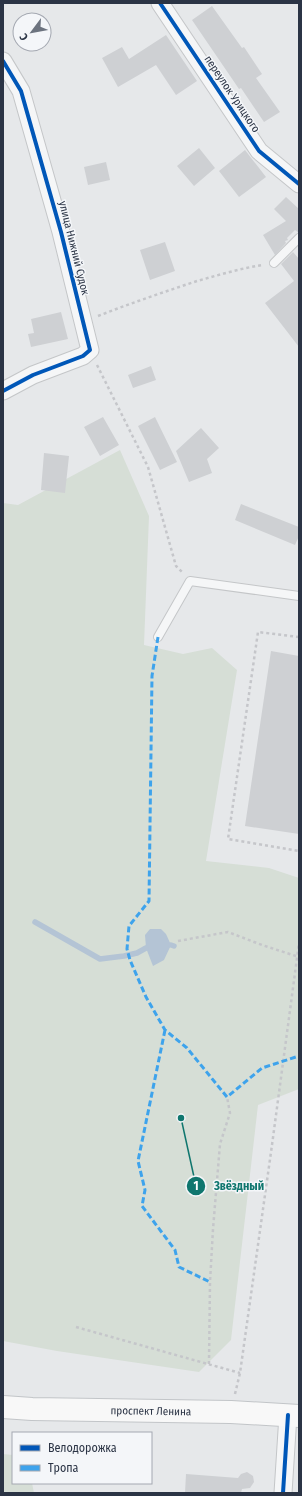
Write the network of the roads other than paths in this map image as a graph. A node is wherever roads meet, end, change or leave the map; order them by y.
1 (160, 3) edge
2 (3, 61) edge
3 (299, 184) edge
4 (299, 238) edge
5 (274, 263) road end
6 (3, 391) edge
7 (299, 596) edge
8 (158, 637) dead end
9 (3, 1407) edge
10 (293, 1415) edge
11 (283, 1493) edge

1 - 3 street, переулок Урицкого
2 - 6 street, улица Нижний Судок
4 - 5 lane
7 - 8 lane
9 - 10 main road, проспект Ленина
10 - 11 street

